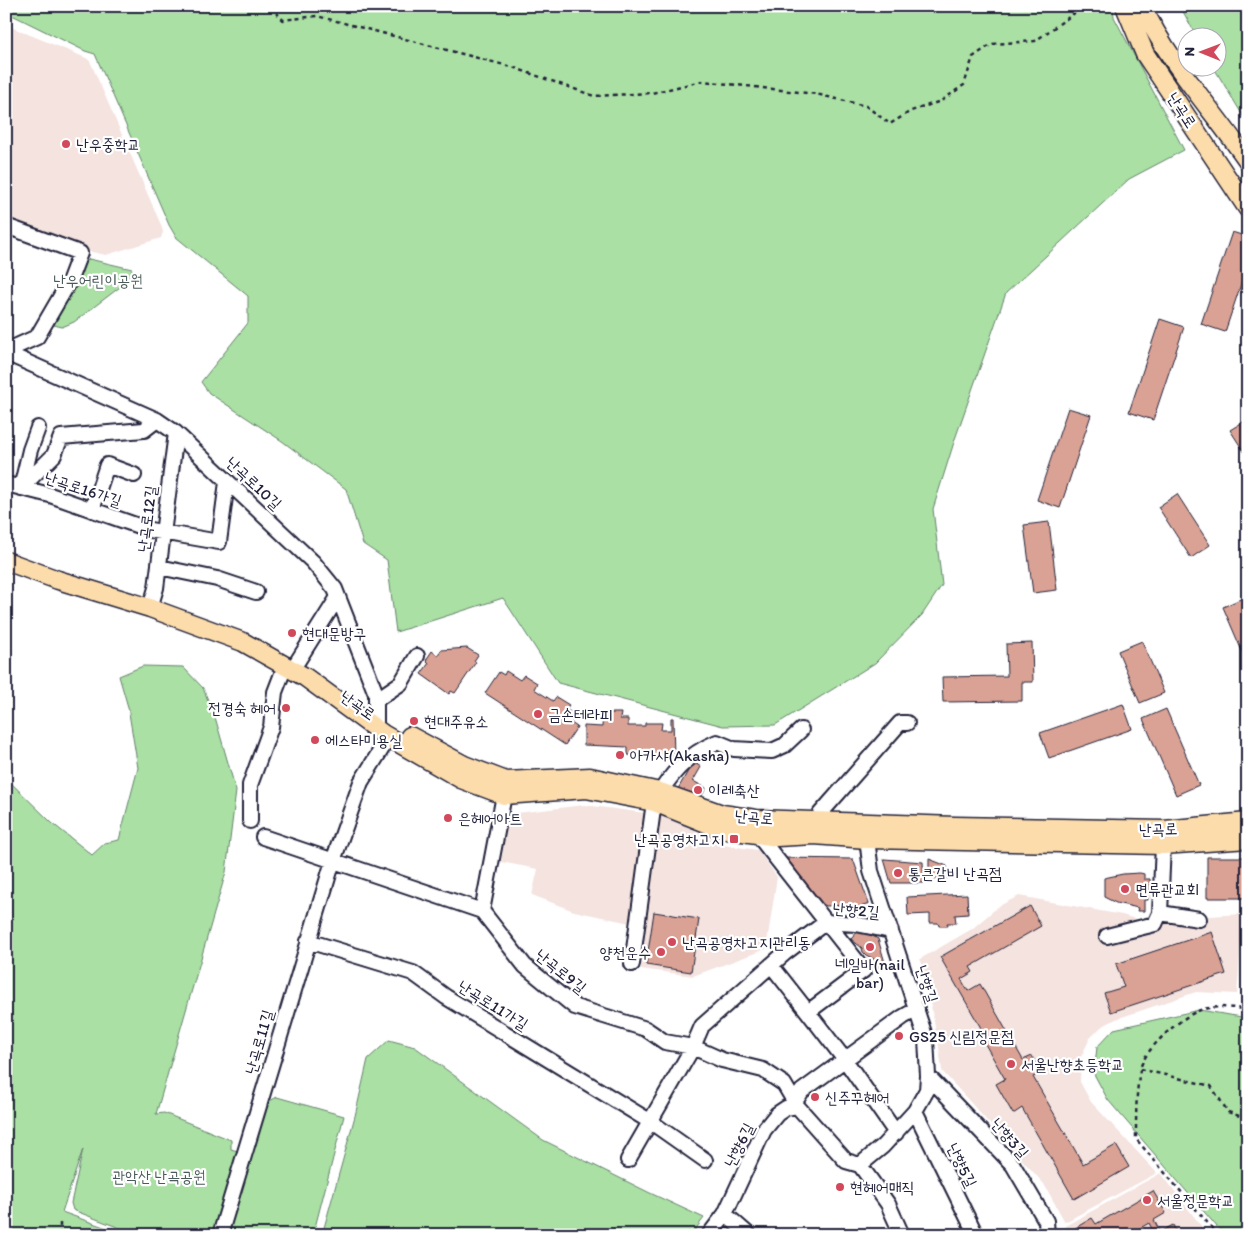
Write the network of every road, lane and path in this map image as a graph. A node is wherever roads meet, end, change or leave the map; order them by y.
1 (271, 6) edge
2 (1079, 6) edge
3 (1125, 6) edge
4 (1142, 6) edge
5 (1248, 161) edge
6 (1248, 209) edge
7 (6, 226) edge
8 (6, 352) edge
9 (157, 420) junction
10 (38, 428) dead end
11 (176, 433) junction
12 (134, 474) dead end
13 (227, 482) junction
14 (6, 484) edge
15 (21, 488) junction
16 (92, 510) junction
17 (162, 532) junction
18 (6, 553) edge
19 (6, 561) edge
20 (159, 567) junction
21 (256, 592) dead end
22 (338, 597) junction
23 (151, 604) junction
24 (417, 656) dead end
25 (291, 666) junction
26 (379, 721) junction
27 (907, 723) dead end
28 (802, 730) dead end
29 (504, 795) junction
30 (657, 797) junction
31 (250, 821) dead end
32 (1248, 822) edge
33 (816, 828) junction
34 (757, 834) junction
35 (263, 837) dead end
36 (867, 839) junction
37 (1248, 839) edge
38 (1163, 845) junction
39 (332, 860) junction
40 (482, 911) junction
41 (1160, 913) junction
42 (1199, 919) dead end
43 (826, 922) junction
44 (891, 931) junction
45 (1107, 936) dead end
46 (308, 941) junction
47 (632, 964) dead end
48 (772, 965) junction
49 (917, 1009) junction
50 (1248, 1010) edge
51 (808, 1012) junction
52 (693, 1047) junction
53 (845, 1060) junction
54 (1140, 1068) junction
55 (928, 1076) junction
56 (796, 1105) junction
57 (915, 1111) junction
58 (1248, 1119) edge
59 (651, 1122) junction
60 (896, 1133) junction
61 (628, 1160) dead end
62 (705, 1160) dead end
63 (860, 1165) junction
64 (725, 1214) junction
65 (60, 1223) dead end
66 (60, 1235) edge
67 (220, 1235) edge
68 (709, 1235) edge
69 (749, 1235) edge
70 (902, 1235) edge
71 (976, 1235) edge
72 (1047, 1235) edge
73 (1218, 1235) edge

1 - 2 path
3 - 6 main road, 난곡로
4 - 5 main road, 난곡로
7 - 8 street
8 - 9 street, 난곡로10길
9 - 11 street, 난곡로10길
9 - 15 street, 난곡로16가길
10 - 15 street
11 - 13 street, 난곡로10길
11 - 17 street, 난곡로12길
12 - 16 street
13 - 17 street, 난곡로16가길
13 - 22 street, 난곡로10길
14 - 15 street, 난곡로16가길
15 - 16 street, 난곡로16가길
16 - 17 street, 난곡로16가길
17 - 20 street, 난곡로12길
18 - 23 main road, 난곡로
19 - 23 main road, 난곡로
20 - 21 street
20 - 23 street, 난곡로12길
22 - 25 street
22 - 26 street, 난곡로10길
23 - 25 main road, 난곡로
24 - 26 street
25 - 26 main road, 난곡로
25 - 31 street
26 - 29 main road, 난곡로
26 - 30 main road, 난곡로
26 - 39 street, 난곡로11길
27 - 33 street
28 - 30 street
29 - 30 main road, 난곡로
29 - 40 street
30 - 33 main road, 난곡로
30 - 34 main road, 난곡로
30 - 47 street
32 - 33 main road, 난곡로
33 - 34 main road, 난곡로
33 - 36 main road, 난곡로
34 - 43 street
35 - 39 street
36 - 38 main road, 난곡로
36 - 44 street, 난향길
37 - 38 main road, 난곡로
38 - 41 street
39 - 40 street
39 - 46 street, 난곡로11길
40 - 52 street, 난곡로9길
41 - 42 street
41 - 45 street
43 - 44 street, 난향2길
43 - 48 street, 난향2길
43 - 51 street
44 - 49 street, 난향길
46 - 59 street, 난곡로11가길
46 - 67 street, 난곡로11길
48 - 51 street
48 - 52 street, 난향2길
49 - 53 street
49 - 55 street, 난향길
50 - 54 path
51 - 53 street
52 - 56 street, 난곡로9길
52 - 59 street
53 - 56 street
53 - 60 street
54 - 58 path
54 - 73 path
55 - 57 street, 난향길
55 - 72 street, 난향3길
56 - 63 street
56 - 64 street, 난향6길
57 - 60 street, 난향길
57 - 71 street, 난향5길
59 - 61 street
59 - 62 street, 난곡로11가길
60 - 63 street, 난향길
63 - 70 street
64 - 68 street, 난향6길
64 - 69 street
65 - 66 path

